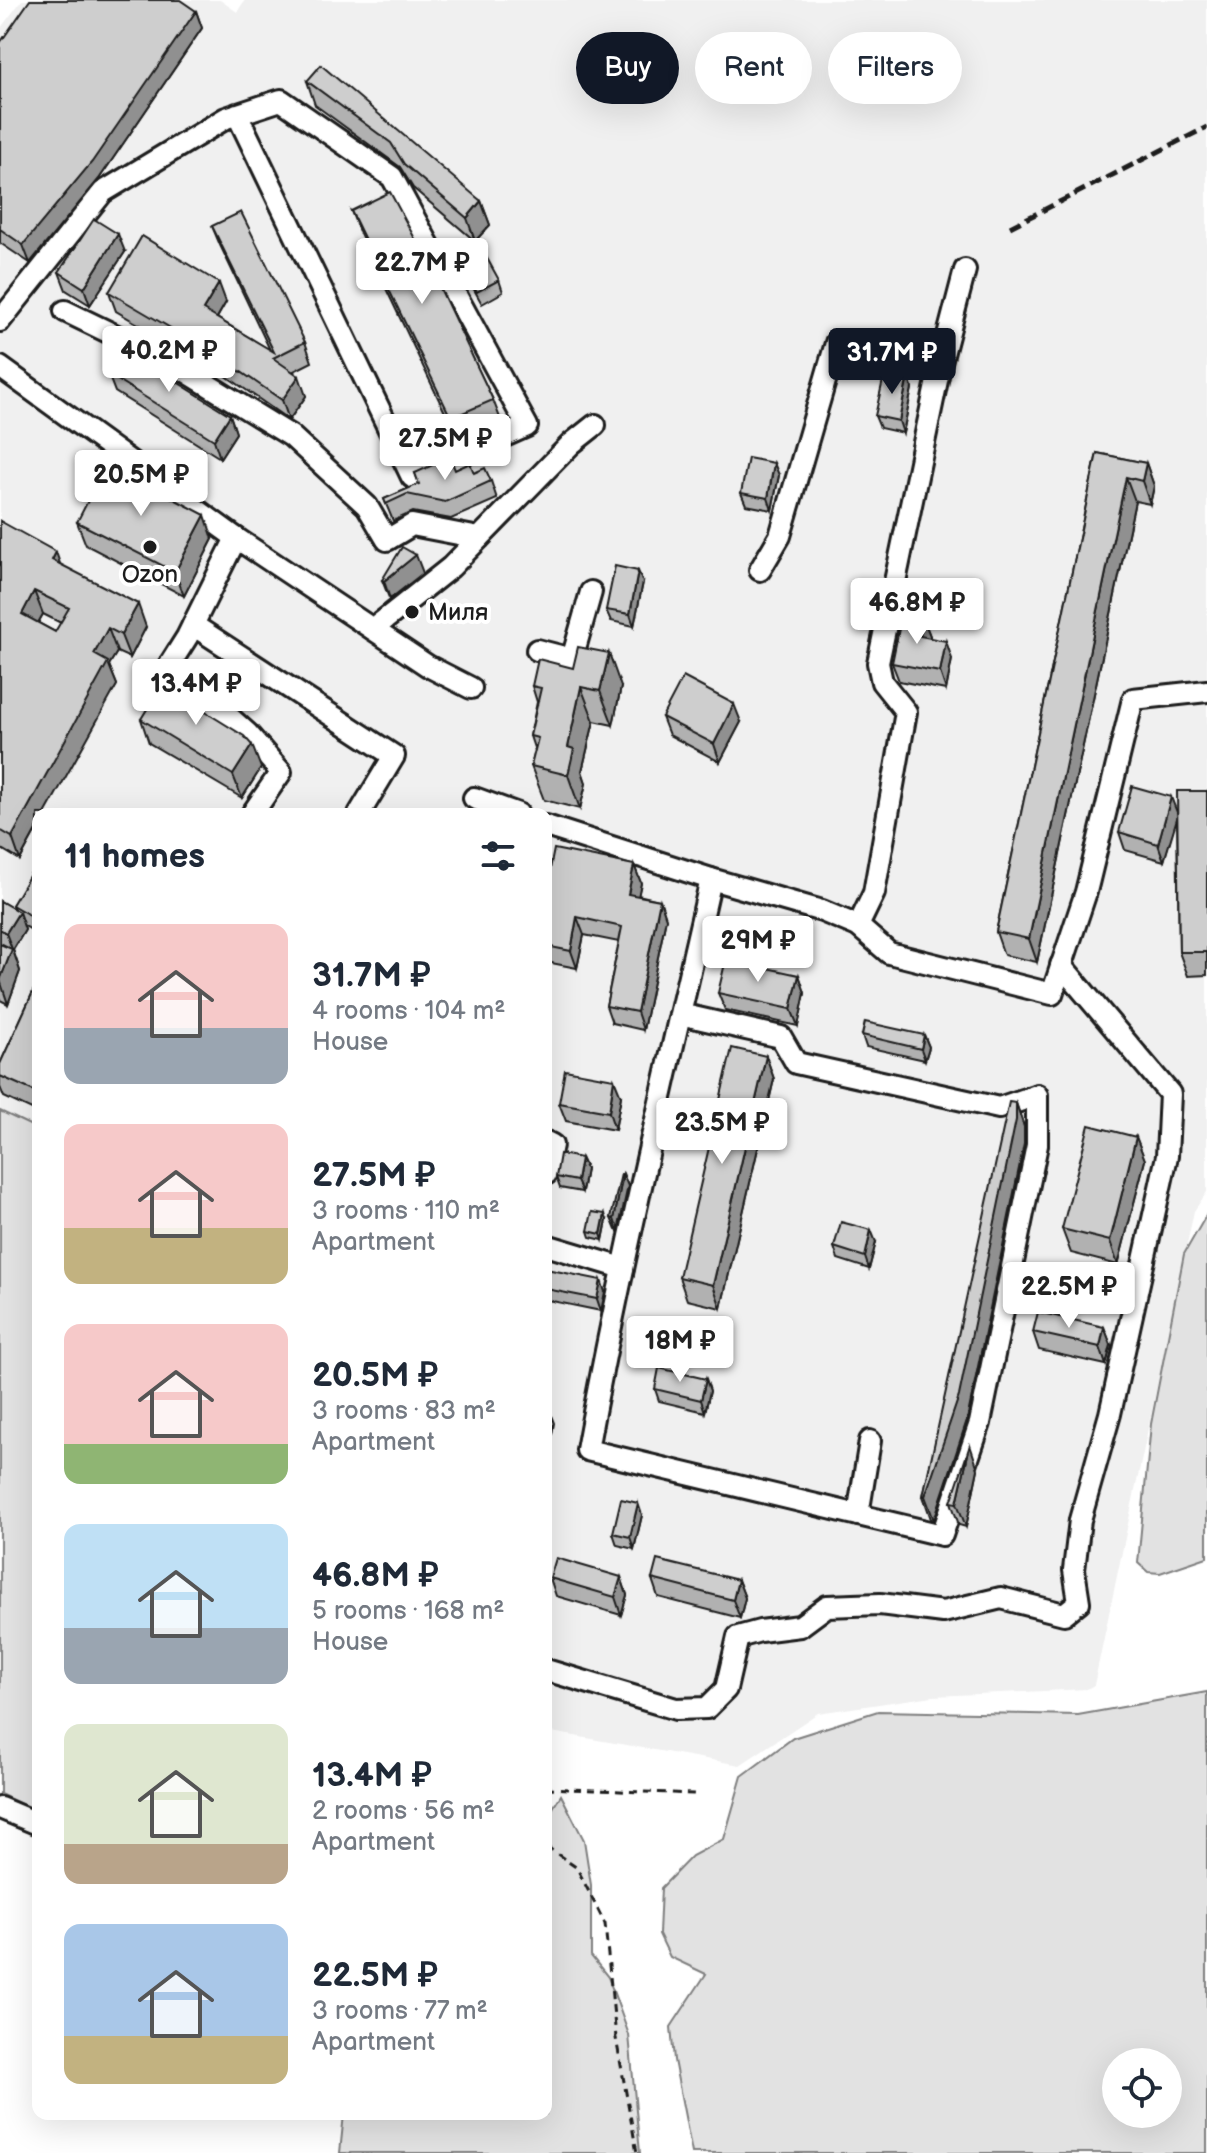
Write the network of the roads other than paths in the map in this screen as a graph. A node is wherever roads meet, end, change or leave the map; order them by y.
1 (237, 114) junction
2 (965, 270) dead end
3 (65, 311) dead end
4 (0, 321) edge
5 (836, 343) dead end
6 (0, 367) edge
7 (595, 425) dead end
8 (236, 538) junction
9 (479, 538) junction
10 (760, 570) dead end
11 (591, 592) dead end
12 (193, 625) junction
13 (373, 629) junction
14 (537, 650) dead end
15 (471, 688) dead end
16 (1207, 691) edge
17 (474, 798) dead end
18 (256, 808) edge
19 (363, 808) edge
20 (499, 808) edge
21 (552, 828) edge
22 (711, 879) junction
23 (858, 926) junction
24 (1061, 965) junction
25 (680, 1014) junction
26 (552, 1247) edge
27 (623, 1268) junction
28 (870, 1441) dead end
29 (858, 1515) junction
30 (552, 1672) edge
31 (0, 1808) edge
32 (32, 1821) edge

1 - 1 street
1 - 4 street
2 - 23 street
3 - 9 street
5 - 10 street
6 - 8 street
7 - 9 street
8 - 12 street
8 - 13 street
9 - 13 street
11 - 14 street
12 - 18 street
12 - 19 street
13 - 15 street
16 - 24 street
17 - 20 street
21 - 22 street
22 - 23 street
22 - 25 street
23 - 24 street
24 - 30 street
25 - 27 street
25 - 29 street
26 - 27 street
27 - 29 street
28 - 29 street
31 - 32 street

